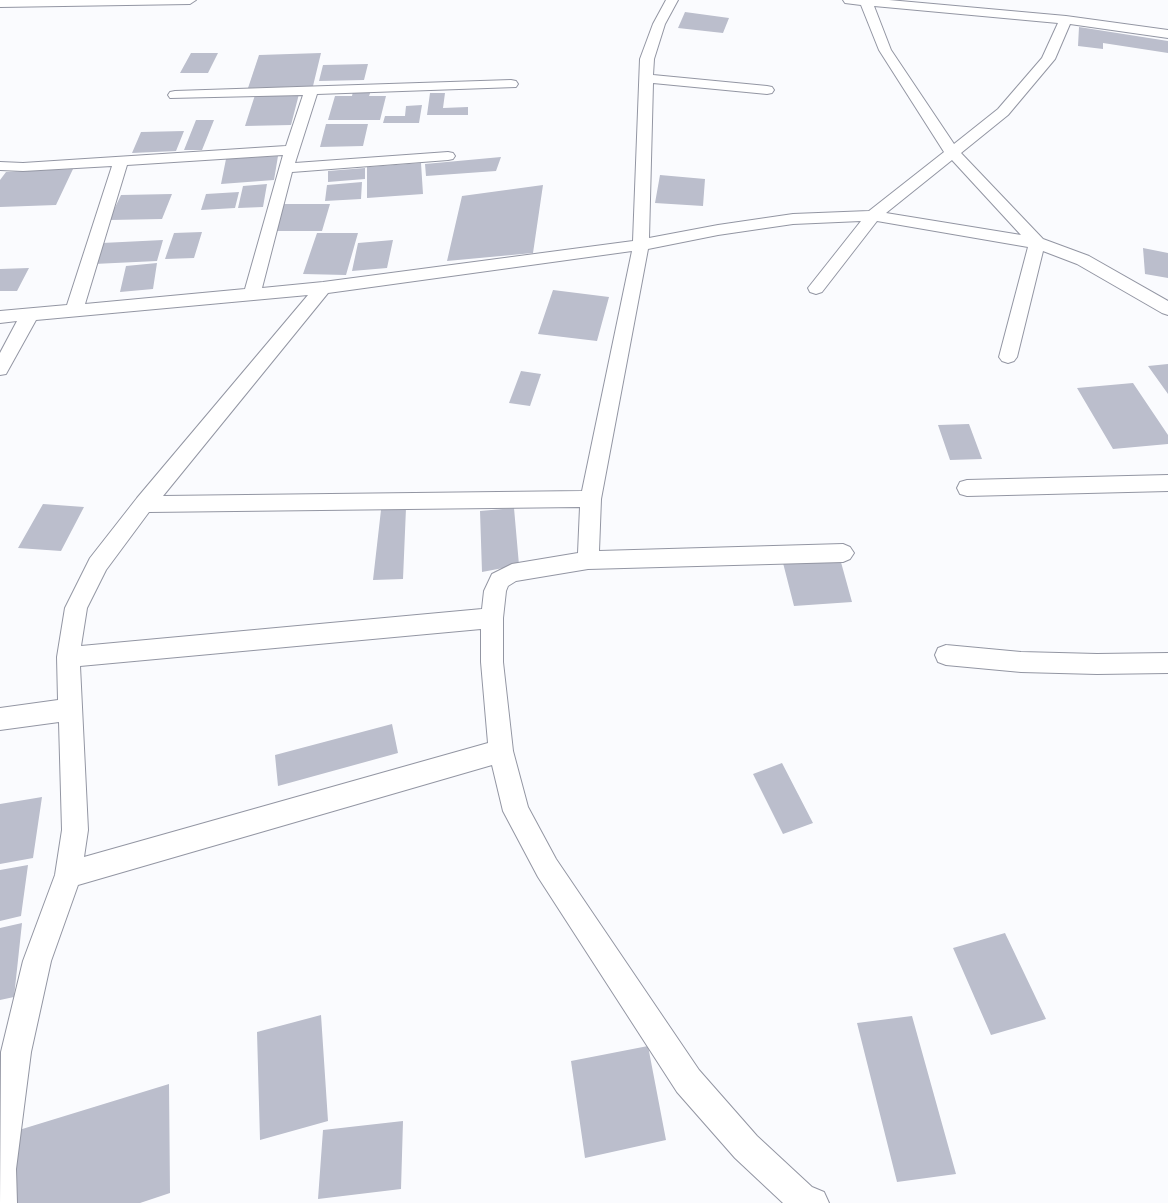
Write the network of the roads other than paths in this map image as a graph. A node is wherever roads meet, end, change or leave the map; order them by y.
1 (190, 0) edge
2 (672, 0) edge
3 (849, 0) edge
4 (866, 2) junction
5 (0, 3) edge
6 (1066, 20) junction
7 (1168, 34) edge
8 (646, 78) junction
9 (511, 84) dead end
10 (767, 90) dead end
11 (311, 91) junction
12 (175, 95) dead end
13 (292, 150) junction
14 (952, 152) junction
15 (448, 156) dead end
16 (121, 161) junction
17 (0, 166) edge
18 (286, 168) junction
19 (873, 216) junction
20 (1037, 243) junction
21 (641, 245) junction
22 (323, 288) junction
23 (816, 288) dead end
24 (252, 294) junction
25 (1168, 309) edge
26 (74, 311) junction
27 (29, 316) junction
28 (0, 318) edge
29 (1008, 358) dead end
30 (0, 369) edge
31 (1168, 483) edge
32 (967, 488) dead end
33 (591, 499) junction
34 (144, 504) junction
35 (843, 553) dead end
36 (588, 560) junction
37 (492, 618) junction
38 (946, 655) dead end
39 (68, 657) junction
40 (1168, 663) edge
41 (70, 709) junction
42 (0, 719) edge
43 (501, 751) junction
44 (68, 875) junction
45 (8, 1054) edge
46 (1, 1203) edge
47 (813, 1203) edge

1 - 5 street
2 - 8 street
3 - 4 street
4 - 6 street
4 - 14 street
6 - 7 street
6 - 14 street
8 - 10 street
8 - 21 street
9 - 11 street
11 - 12 street
11 - 13 street
13 - 16 street
13 - 18 street
14 - 19 street
14 - 20 street
15 - 18 street
16 - 17 street
16 - 26 street
18 - 24 street
19 - 20 street
19 - 21 street
19 - 23 street
20 - 25 street
20 - 29 street
21 - 22 street
21 - 33 street
22 - 24 street
22 - 34 street
24 - 26 street
26 - 27 street
27 - 28 street
27 - 30 street
31 - 32 street
33 - 34 street
33 - 36 street
34 - 39 street
35 - 36 street
36 - 37 street
37 - 39 street
37 - 43 street
38 - 40 street
39 - 41 street
41 - 42 street
41 - 44 street
43 - 44 street
43 - 47 street
44 - 45 street
45 - 46 street

